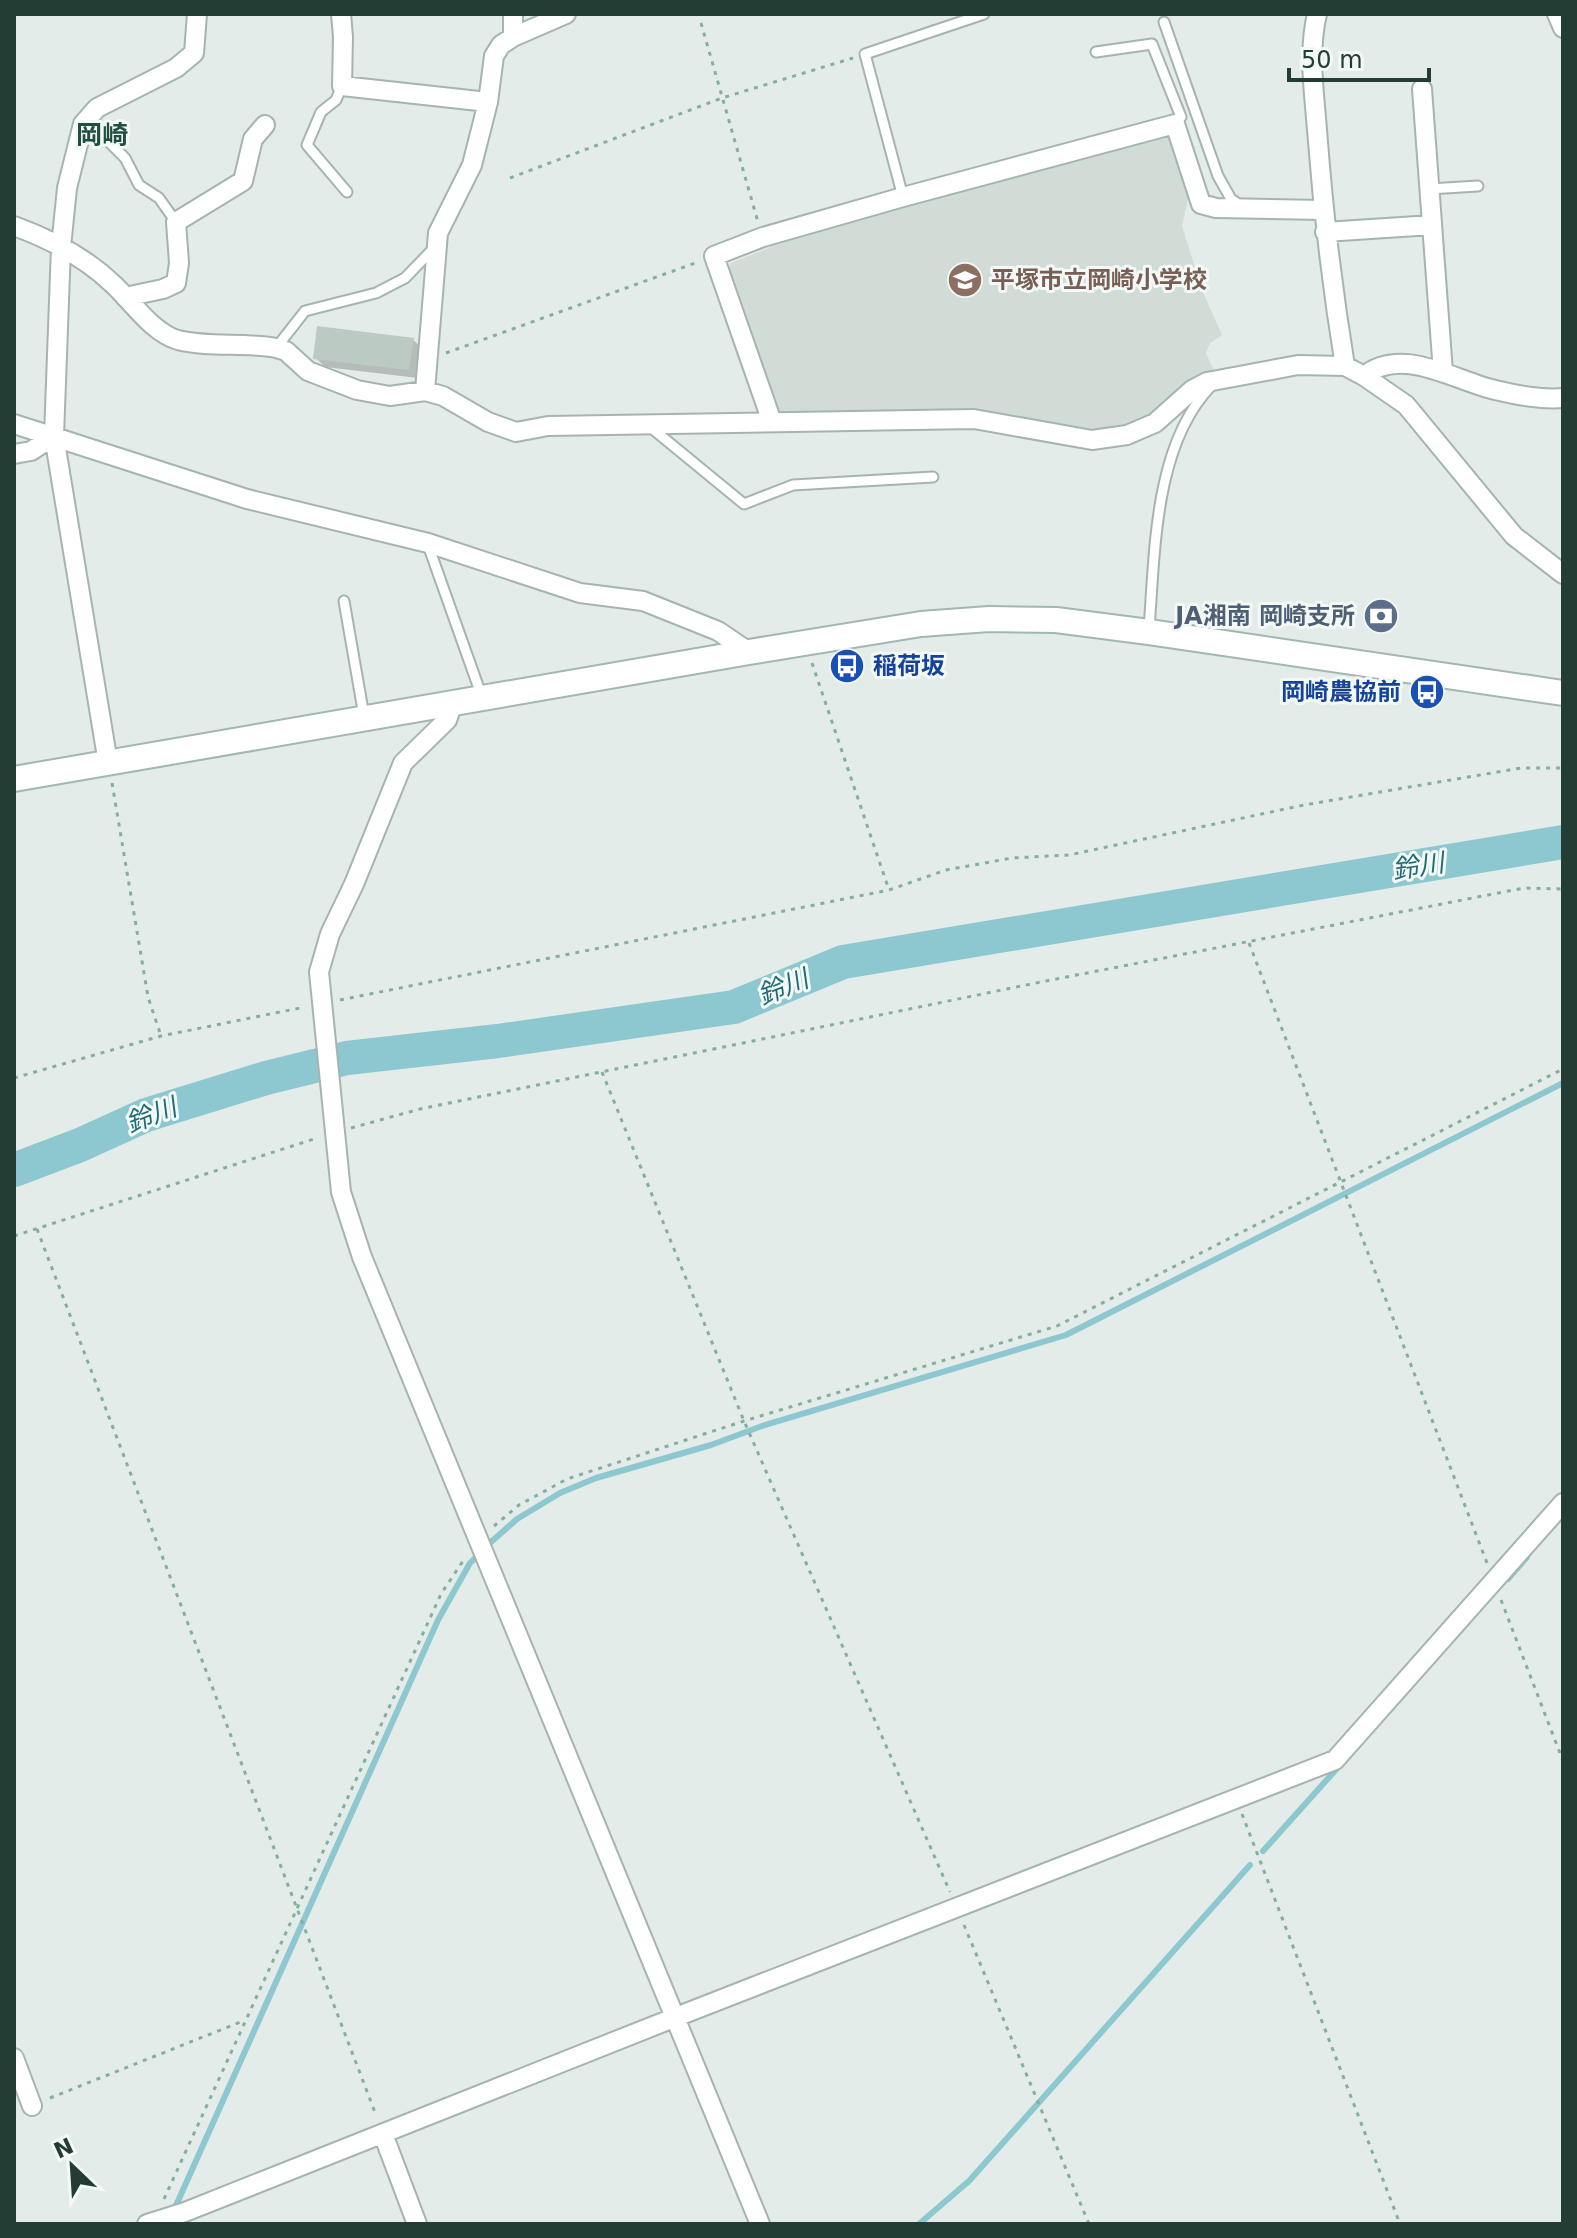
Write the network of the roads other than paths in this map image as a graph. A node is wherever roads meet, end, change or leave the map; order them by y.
1 (197, 14) edge
2 (341, 14) edge
3 (513, 14) edge
4 (566, 14) edge
5 (984, 14) edge
6 (1317, 14) edge
7 (1557, 14) edge
8 (1164, 22) dead end
9 (1563, 28) edge
10 (513, 37) junction
11 (1096, 52) dead end
12 (342, 86) junction
13 (1422, 89) dead end
14 (488, 102) junction
15 (83, 124) junction
16 (1175, 124) junction
17 (265, 125) dead end
18 (1478, 186) dead end
19 (1429, 189) junction
20 (347, 192) dead end
21 (903, 197) junction
22 (1245, 208) junction
23 (1323, 210) junction
24 (176, 222) junction
25 (1432, 225) junction
26 (14, 226) edge
27 (1325, 232) junction
28 (437, 245) junction
29 (61, 247) junction
30 (125, 297) junction
31 (276, 348) junction
32 (1345, 366) junction
33 (1443, 372) junction
34 (1364, 376) junction
35 (1220, 378) junction
36 (425, 391) junction
37 (1563, 398) edge
38 (772, 422) junction
39 (14, 424) edge
40 (646, 424) junction
41 (54, 436) junction
42 (14, 454) edge
43 (933, 477) dead end
44 (428, 543) junction
45 (1563, 574) edge
46 (344, 601) dead end
47 (1149, 632) junction
48 (749, 652) junction
49 (1563, 693) edge
50 (483, 700) junction
51 (453, 703) junction
52 (365, 719) junction
53 (108, 763) junction
54 (14, 779) edge
55 (1563, 1503) edge
56 (676, 2017) junction
57 (14, 2058) edge
58 (32, 2106) road end
59 (383, 2134) junction
60 (150, 2223) edge
61 (417, 2224) edge
62 (760, 2224) edge

1 - 15 street
2 - 12 street
3 - 10 street
4 - 10 street
5 - 21 lane
6 - 23 street
7 - 9 street
8 - 22 lane
10 - 14 street
11 - 16 lane
12 - 14 street
12 - 20 lane
13 - 19 street
14 - 28 street
15 - 24 lane
15 - 29 street
16 - 21 street
16 - 22 street
17 - 24 street
18 - 19 lane
19 - 25 street
21 - 38 street
22 - 23 street
23 - 27 street
24 - 30 street
25 - 27 street
25 - 33 street
26 - 29 street
27 - 32 street
28 - 31 lane
28 - 36 street
29 - 30 street
29 - 41 street
30 - 31 street
31 - 36 street
32 - 34 street
32 - 35 street
33 - 34 street
33 - 37 street
34 - 45 street
35 - 38 street
35 - 47 lane
36 - 40 street
38 - 40 street
39 - 41 street
40 - 43 lane
41 - 42 street
41 - 44 street
41 - 53 street
44 - 48 street
44 - 50 lane
46 - 52 lane
47 - 48 street
47 - 49 street
48 - 50 street
50 - 51 street
51 - 52 street
51 - 56 street
52 - 53 street
53 - 54 street
55 - 56 street
56 - 59 street
56 - 62 street
57 - 58 street
59 - 60 street
59 - 61 street

